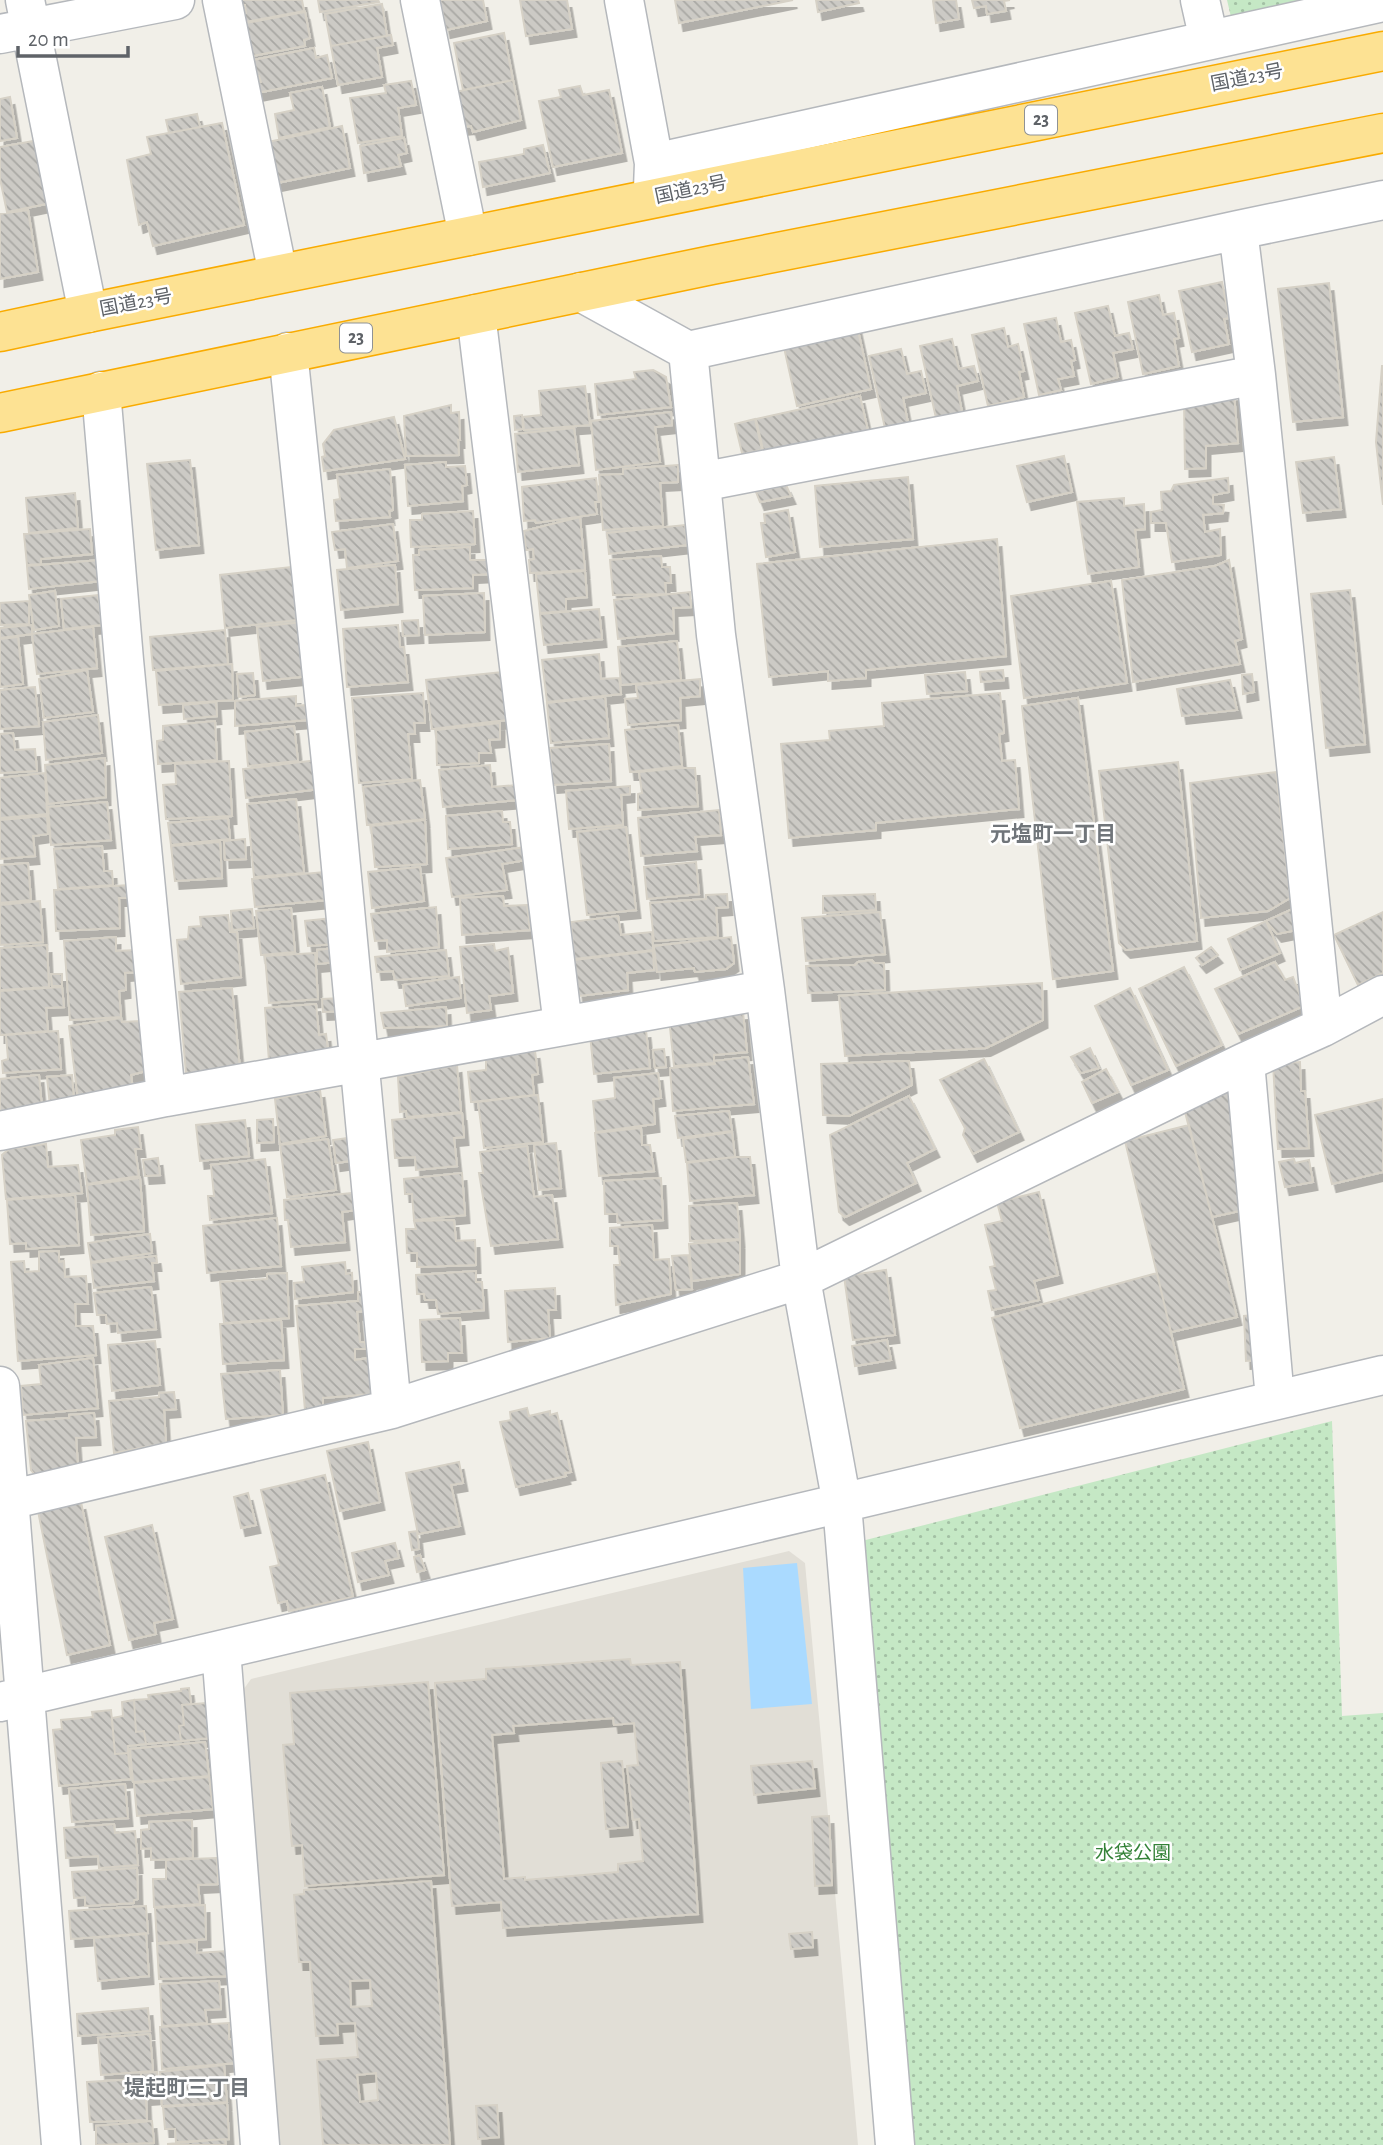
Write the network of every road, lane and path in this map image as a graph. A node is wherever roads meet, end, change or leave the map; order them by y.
1 (175, 0) edge
2 (222, 0) edge
3 (420, 0) edge
4 (624, 0) edge
5 (1200, 0) edge
6 (1383, 2) edge
7 (19, 21) edge
8 (1209, 40) junction
9 (1383, 51) edge
10 (1383, 133) edge
11 (654, 181) junction
12 (1383, 200) edge
13 (1238, 230) junction
14 (468, 236) junction
15 (278, 274) junction
16 (581, 292) junction
17 (88, 313) junction
18 (476, 313) junction
19 (0, 332) edge
20 (688, 351) junction
21 (288, 352) junction
22 (1256, 375) junction
23 (101, 391) junction
24 (0, 413) edge
25 (701, 482) junction
26 (765, 990) junction
27 (1383, 995) edge
28 (562, 1026) junction
29 (1323, 1027) junction
30 (1245, 1062) junction
31 (360, 1063) junction
32 (166, 1097) junction
33 (0, 1131) edge
34 (801, 1279) junction
35 (1383, 1375) edge
36 (0, 1386) edge
37 (1275, 1399) junction
38 (392, 1409) junction
39 (9, 1500) junction
40 (842, 1504) junction
41 (220, 1650) junction
42 (13, 1699) edge
43 (61, 2145) edge
44 (260, 2145) edge
45 (895, 2145) edge

1 - 7 street
2 - 15 street
3 - 14 street
4 - 11 street
5 - 8 street
6 - 8 street
7 - 17 street
8 - 11 street
9 - 11 highway, 国道23号 / 23
10 - 16 highway, 23
11 - 14 highway, 国道23号 / 23
12 - 13 street
13 - 20 street
13 - 22 street
14 - 15 highway, 国道23号 / 23
15 - 17 highway, 国道23号 / 23
16 - 18 highway, 23
16 - 20 street
17 - 19 highway, 国道23号 / 23
18 - 21 highway, 23
18 - 28 street
20 - 25 street
21 - 23 highway, 23
21 - 31 street
22 - 25 street
22 - 29 street
23 - 24 highway, 23
23 - 32 street
25 - 26 street
26 - 28 street
26 - 34 street
27 - 29 street
28 - 31 street
29 - 30 street
30 - 34 street
30 - 37 street
31 - 32 street
31 - 38 street
32 - 33 street
34 - 38 street
34 - 40 street
35 - 37 street
36 - 39 street
37 - 40 street
38 - 39 street
39 - 42 street
40 - 41 street
40 - 45 street
41 - 42 street
41 - 44 street
42 - 43 street

